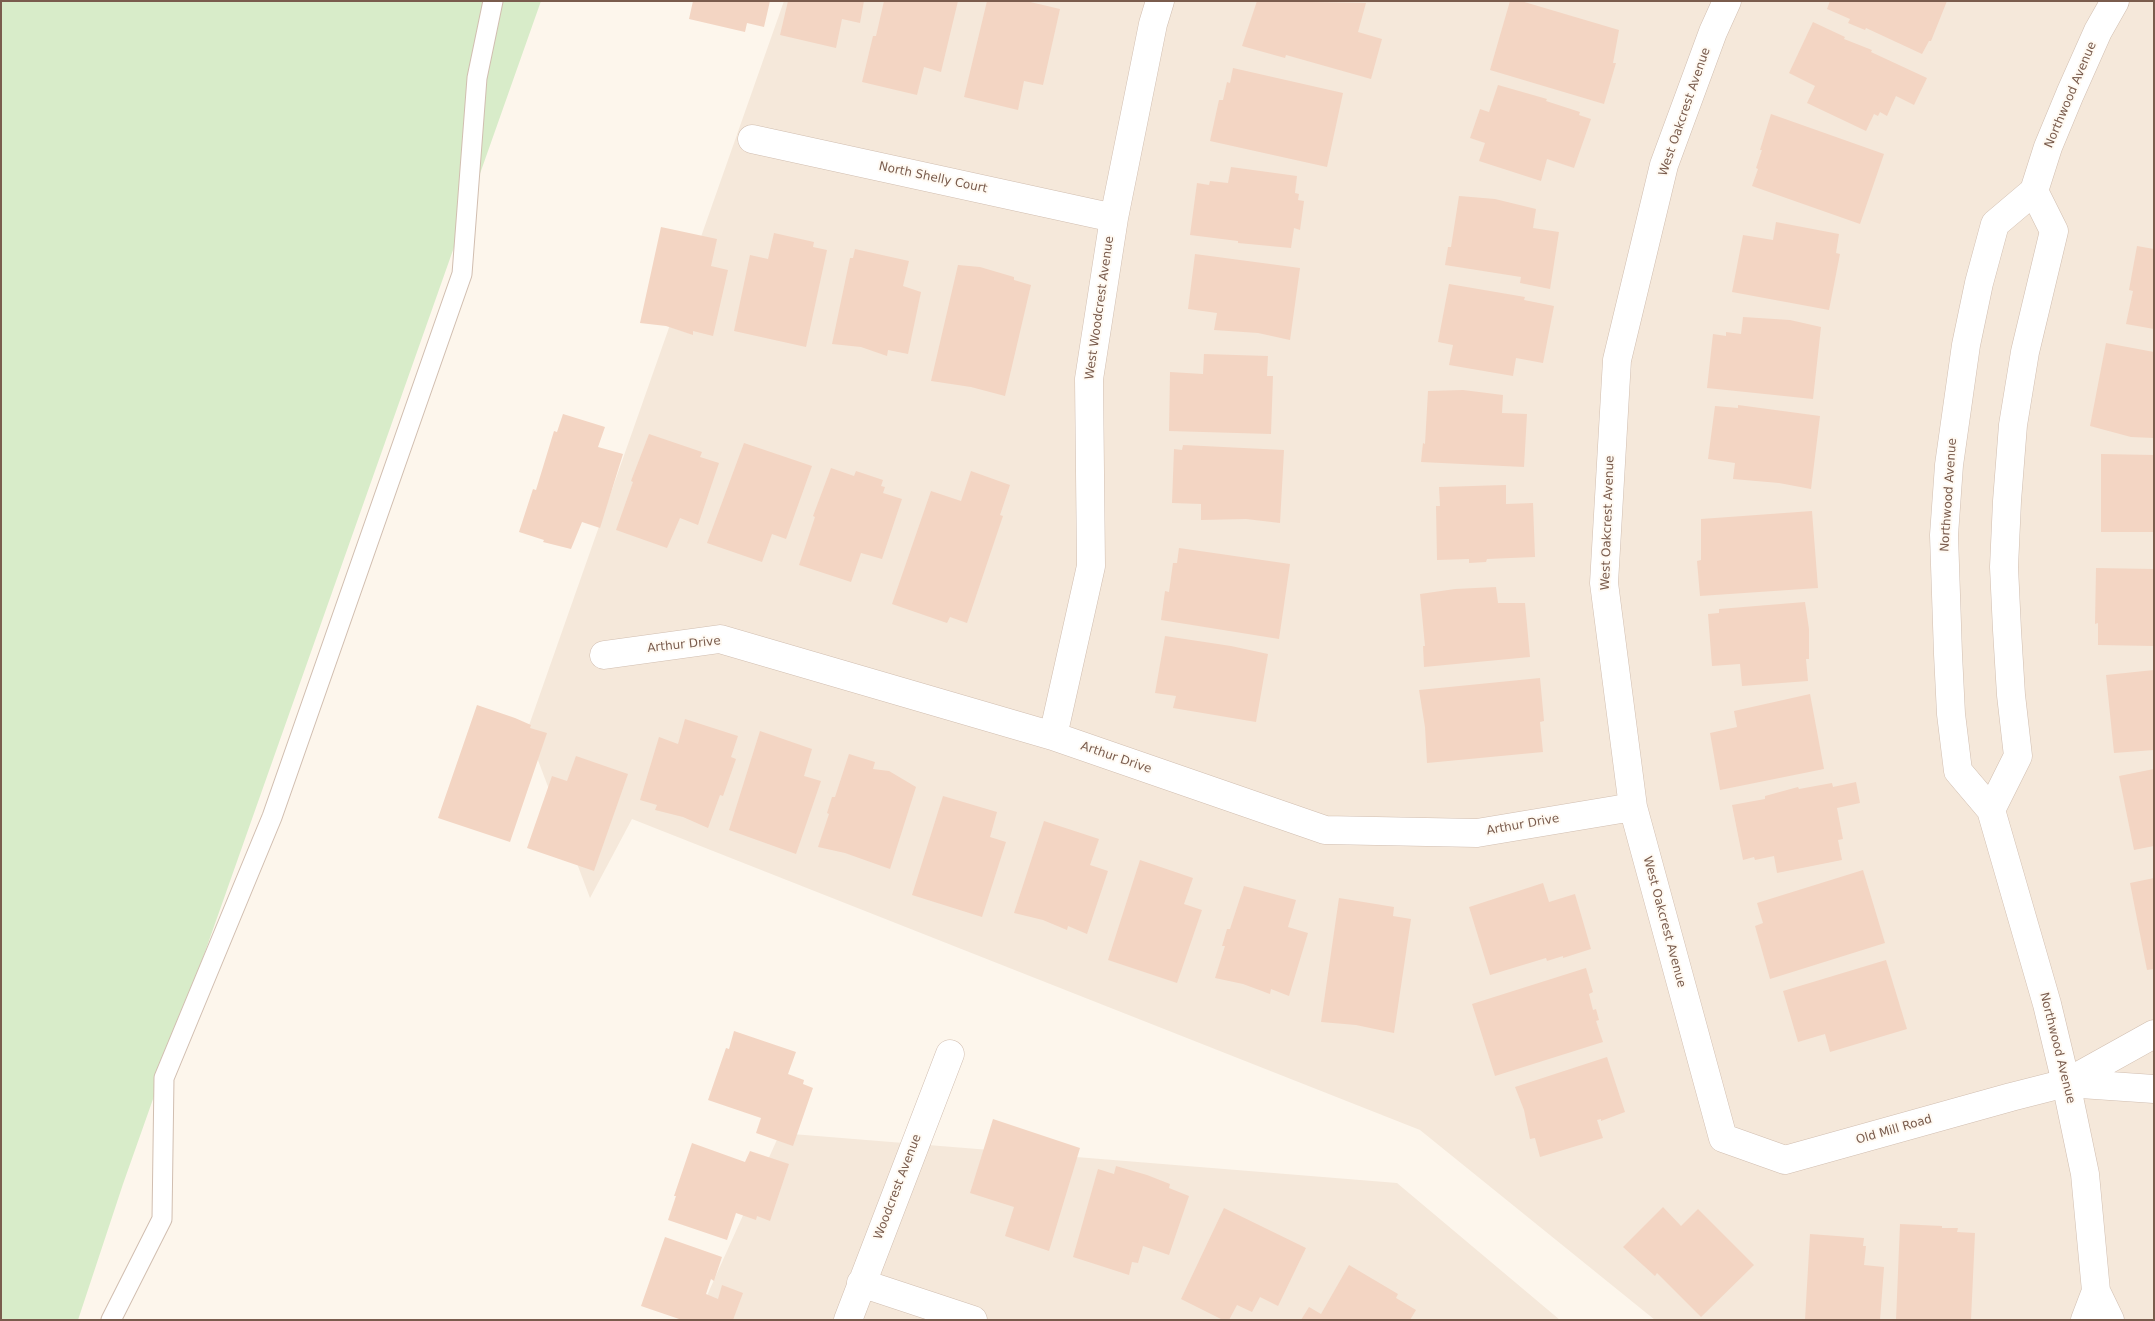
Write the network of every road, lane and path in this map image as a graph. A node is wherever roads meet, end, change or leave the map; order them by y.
1 (493, 1) edge
2 (1160, 1) edge
3 (1727, 1) edge
4 (2115, 1) edge
5 (752, 139) dead end
6 (2034, 191) junction
7 (1114, 218) junction
8 (604, 655) dead end
9 (1053, 736) junction
10 (1633, 807) junction
11 (1991, 810) junction
12 (2154, 1034) edge
13 (950, 1054) dead end
14 (2066, 1083) junction
15 (2154, 1089) edge
16 (1723, 1138) joint
17 (861, 1283) junction
18 (2096, 1292) junction
19 (111, 1320) edge
20 (848, 1320) edge
21 (973, 1320) edge
22 (2085, 1320) edge
23 (2110, 1320) edge

1 - 19 lane
2 - 7 street, West Woodcrest Avenue
3 - 10 street, West Oakcrest Avenue
4 - 6 street, Northwood Avenue
5 - 7 street, North Shelly Court
6 - 11 street
6 - 11 street, Northwood Avenue
7 - 9 street, West Woodcrest Avenue
8 - 9 street, Arthur Drive
9 - 10 street, Arthur Drive
10 - 16 street, West Oakcrest Avenue
11 - 14 street, Northwood Avenue
12 - 14 street, Old Mill Road
13 - 17 street, Woodcrest Avenue
14 - 15 street, Old Mill Road
14 - 16 street, Old Mill Road
14 - 18 street, Northwood Avenue
17 - 20 street, Woodcrest Avenue
17 - 21 street
18 - 22 street, Northwood Avenue
18 - 23 street, Northwood Avenue

